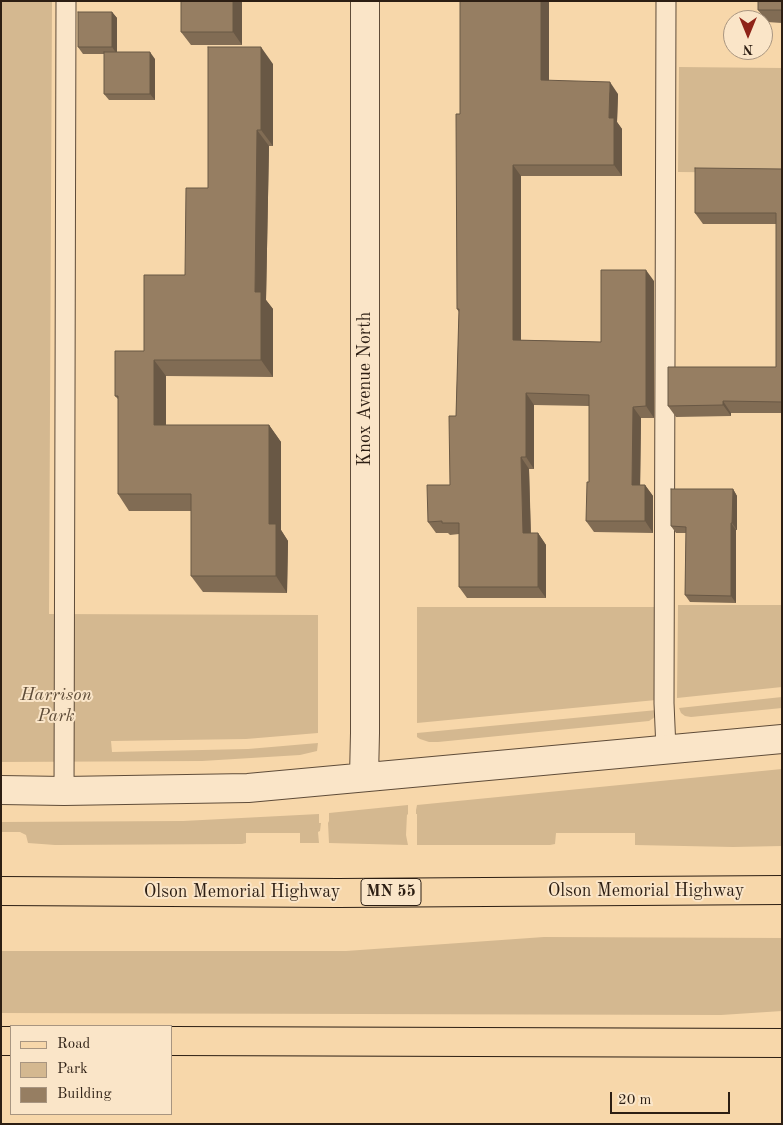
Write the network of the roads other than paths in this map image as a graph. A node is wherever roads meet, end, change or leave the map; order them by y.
1 (66, 1) edge
2 (365, 1) edge
3 (666, 1) edge
4 (782, 739) edge
5 (666, 749) junction
6 (364, 776) junction
7 (1, 790) edge
8 (64, 790) junction
9 (782, 890) edge
10 (1, 891) edge
11 (172, 1041) edge
12 (782, 1044) edge

1 - 8 lane
2 - 6 street, Knox Avenue North
3 - 5 lane
4 - 5 street
5 - 6 street
6 - 8 street
7 - 8 street
9 - 10 main road, Olson Memorial Highway / MN 55
11 - 12 main road

